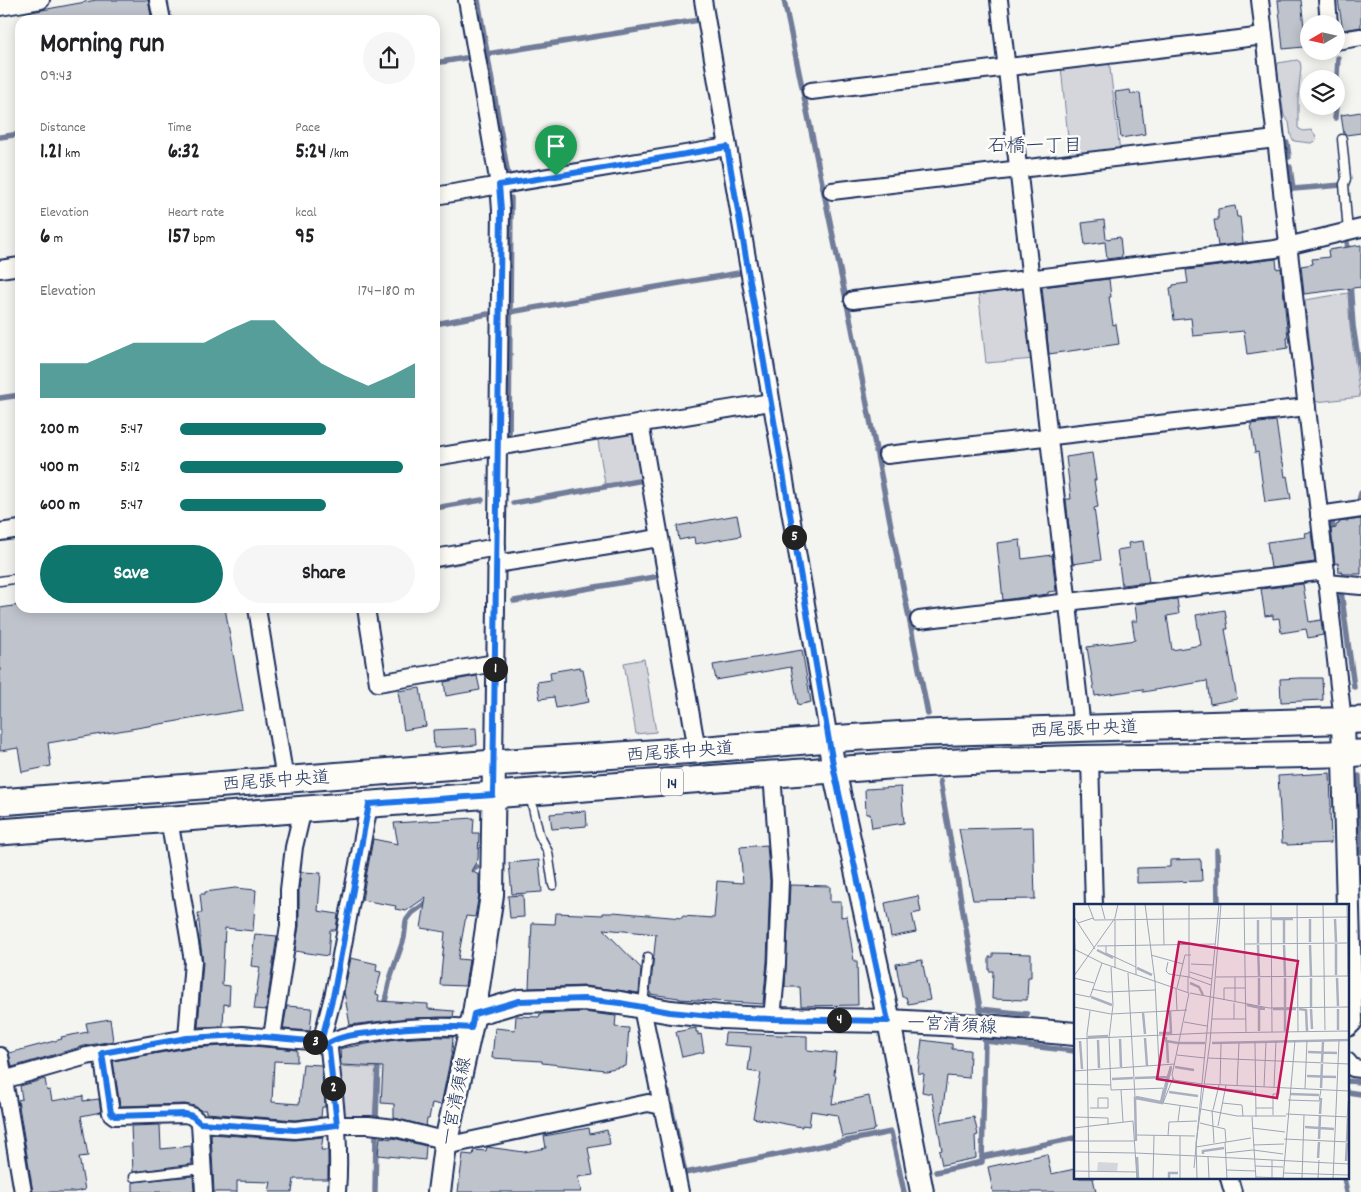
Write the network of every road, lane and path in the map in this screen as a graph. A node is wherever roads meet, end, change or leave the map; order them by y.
1 (41, 0) edge
2 (158, 0) edge
3 (467, 0) edge
4 (703, 0) edge
5 (999, 0) edge
6 (1260, 0) edge
7 (1327, 0) edge
8 (0, 7) edge
9 (161, 15) edge
10 (1328, 15) edge
11 (1264, 36) junction
12 (1361, 37) edge
13 (1345, 40) edge
14 (1006, 68) junction
15 (811, 91) dead end
16 (1276, 139) junction
17 (1342, 139) dead end
18 (727, 147) junction
19 (1018, 169) junction
20 (499, 185) junction
21 (832, 191) dead end
22 (440, 195) edge
23 (1354, 230) edge
24 (1288, 246) junction
25 (15, 267) edge
26 (0, 269) edge
27 (1030, 279) junction
28 (853, 300) dead end
29 (771, 402) junction
30 (1307, 407) junction
31 (640, 423) junction
32 (1049, 436) junction
33 (498, 446) junction
34 (887, 455) dead end
35 (440, 456) edge
36 (1361, 509) edge
37 (1319, 515) junction
38 (15, 530) edge
39 (0, 532) edge
40 (660, 538) junction
41 (497, 547) junction
42 (440, 557) edge
43 (496, 564) junction
44 (1327, 577) junction
45 (15, 579) edge
46 (0, 581) edge
47 (1361, 586) edge
48 (1067, 602) junction
49 (258, 613) edge
50 (367, 613) edge
51 (919, 620) dead end
52 (495, 663) junction
53 (1352, 721) edge
54 (1082, 728) junction
55 (829, 739) junction
56 (697, 750) junction
57 (1353, 753) edge
58 (1090, 759) junction
59 (494, 763) junction
60 (834, 770) junction
61 (772, 774) junction
62 (284, 780) junction
63 (529, 792) junction
64 (493, 795) junction
65 (0, 802) edge
66 (369, 804) junction
67 (303, 809) junction
68 (169, 820) junction
69 (0, 832) edge
70 (553, 885) dead end
71 (1094, 904) edge
72 (648, 956) dead end
73 (642, 1008) junction
74 (772, 1019) junction
75 (472, 1021) junction
76 (888, 1021) junction
77 (1348, 1024) edge
78 (1074, 1034) edge
79 (272, 1037) junction
80 (187, 1038) junction
81 (323, 1044) junction
82 (102, 1053) junction
83 (0, 1056) edge
84 (1348, 1062) edge
85 (1361, 1069) edge
86 (2, 1080) edge
87 (662, 1106) junction
88 (200, 1123) junction
89 (337, 1125) junction
90 (446, 1143) junction
91 (202, 1169) junction
92 (134, 1177) dead end
93 (23, 1192) edge
94 (204, 1192) edge
95 (337, 1192) edge
96 (439, 1192) edge
97 (680, 1192) edge
98 (922, 1192) edge

1 - 8 street
2 - 9 street
3 - 20 street
4 - 18 street
5 - 14 street
6 - 11 street
7 - 10 street
11 - 14 street
11 - 16 street
12 - 13 street
14 - 15 street
14 - 19 street
16 - 19 street
16 - 24 street
17 - 23 lane
18 - 20 street
18 - 29 street
19 - 21 street
19 - 27 street
20 - 22 street
20 - 33 street
23 - 24 street
24 - 27 street
24 - 30 street
25 - 26 street
27 - 28 street
27 - 32 street
29 - 31 street
29 - 55 street
30 - 32 street
30 - 37 street
31 - 33 street
31 - 40 street
32 - 34 street
32 - 48 street
33 - 35 street
33 - 41 street
36 - 37 street
37 - 44 street
38 - 39 street
40 - 43 street
40 - 56 street
41 - 42 street
41 - 43 street
43 - 52 street
44 - 47 street
44 - 48 street
44 - 53 street
45 - 46 lane
48 - 51 street
48 - 54 street
49 - 62 street
50 - 52 street
52 - 59 street
53 - 54 main road, 西尾張中央道 / 14
53 - 57 main road
54 - 55 main road, 西尾張中央道 / 14
55 - 56 main road, 西尾張中央道 / 14
55 - 60 main road
56 - 59 main road, 西尾張中央道 / 14
57 - 58 main road, 西尾張中央道 / 14
57 - 77 main road
58 - 60 main road, 西尾張中央道 / 14
58 - 71 street
59 - 62 main road, 西尾張中央道 / 14
59 - 64 main road
60 - 61 main road, 西尾張中央道 / 14
60 - 76 main road
61 - 63 main road, 西尾張中央道 / 14
61 - 74 street
62 - 65 main road, 西尾張中央道 / 14
63 - 64 main road, 西尾張中央道 / 14
63 - 70 lane
64 - 66 main road, 西尾張中央道 / 14
64 - 75 main road
66 - 67 main road, 西尾張中央道 / 14
66 - 81 street
67 - 68 main road, 西尾張中央道 / 14
67 - 79 street
68 - 69 main road, 西尾張中央道 / 14
68 - 80 street
72 - 73 lane
73 - 74 main road, 一宮清須線
73 - 75 main road, 一宮清須線
73 - 87 street
74 - 76 main road, 一宮清須線
75 - 81 street
75 - 90 main road, 一宮清須線
76 - 78 main road, 一宮清須線
76 - 98 main road
79 - 80 street
79 - 81 street
80 - 82 street
81 - 89 street
82 - 86 street
82 - 88 street
83 - 86 street
84 - 85 street
86 - 93 street
87 - 90 street
87 - 97 street
88 - 89 street
88 - 91 street
89 - 90 street
89 - 95 street
90 - 96 main road, 一宮清須線
91 - 92 lane
91 - 94 street

